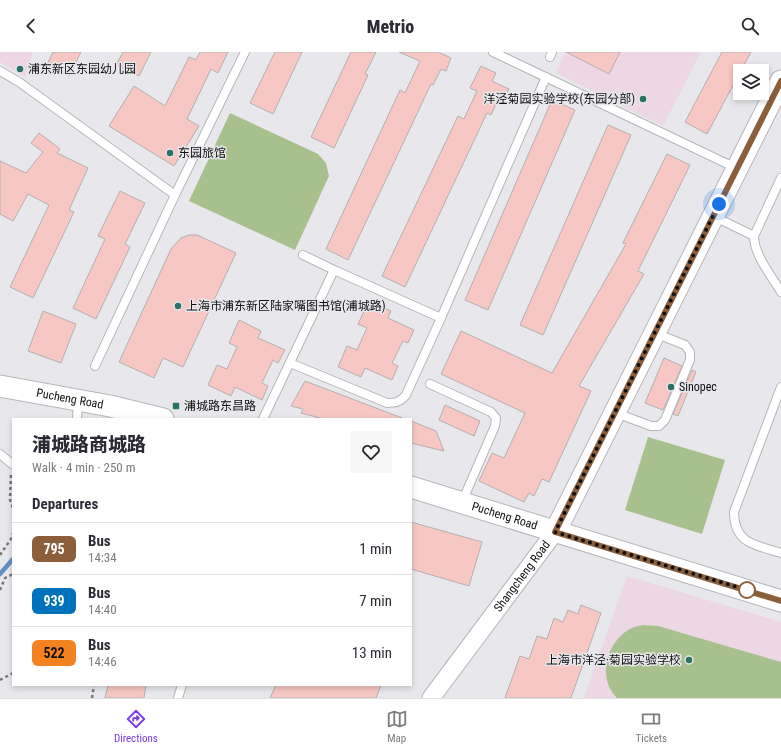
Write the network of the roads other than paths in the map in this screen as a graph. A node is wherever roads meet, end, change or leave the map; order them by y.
1 (245, 52) edge
2 (493, 52) edge
3 (0, 71) edge
4 (546, 77) junction
5 (781, 81) edge
6 (738, 169) junction
7 (781, 178) edge
8 (175, 195) junction
9 (713, 216) junction
10 (754, 236) junction
11 (303, 255) dead end
12 (334, 270) junction
13 (781, 292) edge
14 (440, 318) junction
15 (655, 333) junction
16 (290, 363) junction
17 (95, 366) dead end
18 (430, 384) dead end
19 (0, 386) edge
20 (781, 387) edge
21 (78, 410) edge
22 (615, 413) junction
23 (157, 418) edge
24 (263, 418) edge
25 (0, 454) edge
26 (0, 462) edge
27 (12, 464) edge
28 (412, 487) edge
29 (461, 502) junction
30 (555, 532) junction
31 (781, 553) edge
32 (781, 601) edge
33 (182, 686) edge
34 (178, 698) edge
35 (432, 698) edge

1 - 8 lane
2 - 4 lane
3 - 8 lane
4 - 6 lane
4 - 14 lane
5 - 6 street, Shangcheng Road
6 - 9 street, Shangcheng Road
7 - 10 lane
8 - 17 lane
9 - 10 lane
9 - 15 street, Shangcheng Road
10 - 13 lane
11 - 12 lane
12 - 14 lane
12 - 16 lane
14 - 16 lane
15 - 22 street, Shangcheng Road
15 - 22 lane
16 - 24 lane
18 - 29 lane
19 - 21 street, Pucheng Road
20 - 31 lane
21 - 23 street, Pucheng Road
22 - 30 street, Shangcheng Road
25 - 27 lane
26 - 27 lane
28 - 29 street, Pucheng Road
29 - 30 street, Pucheng Road
30 - 32 street, Pucheng Road
30 - 35 street, Shangcheng Road
33 - 34 lane

